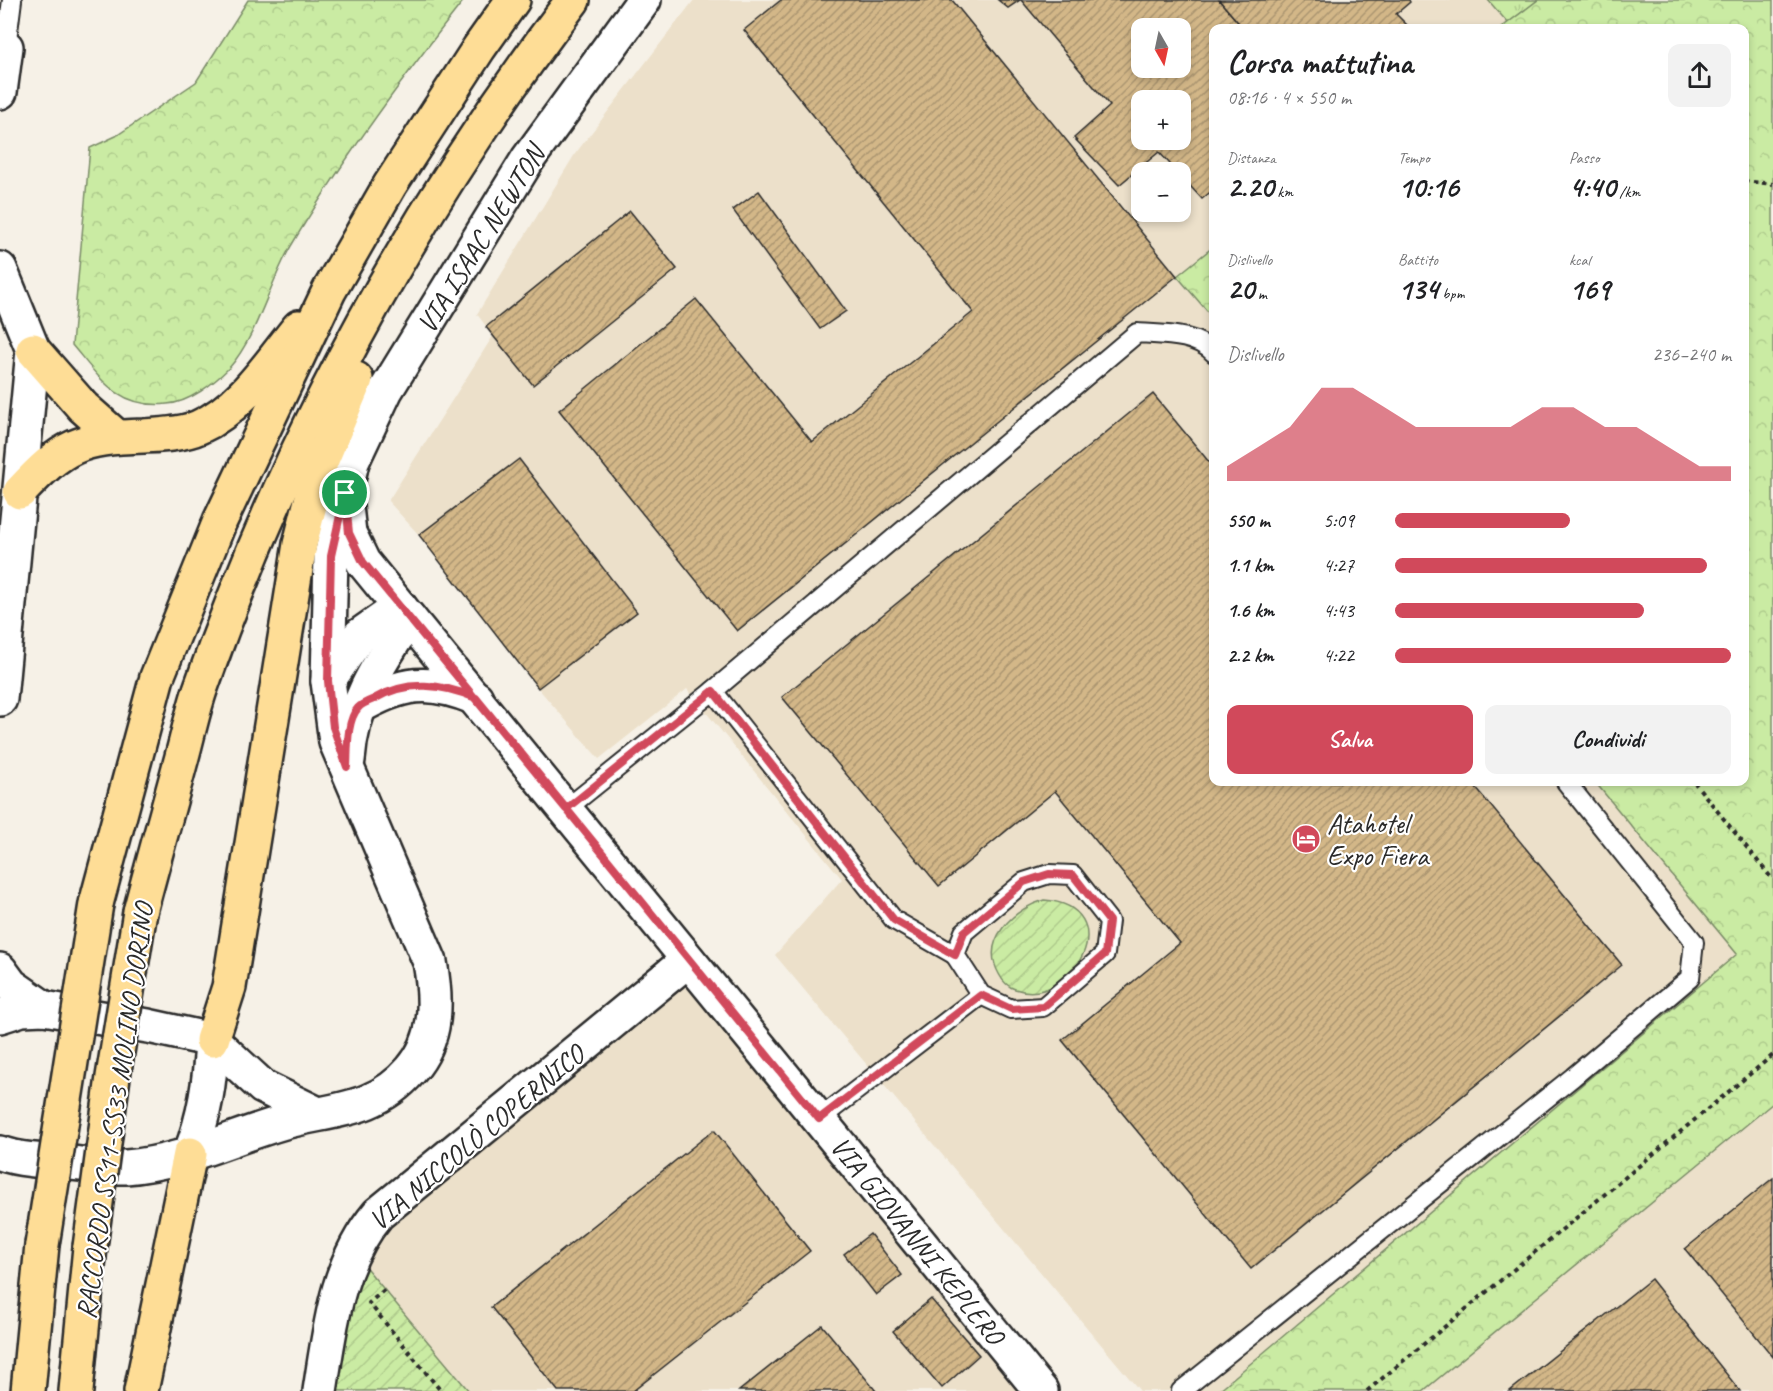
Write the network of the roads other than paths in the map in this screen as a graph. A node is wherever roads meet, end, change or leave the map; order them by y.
1 (12, 0) edge
2 (513, 0) edge
3 (573, 0) edge
4 (644, 0) edge
5 (6, 47) joint
6 (0, 92) edge
7 (425, 214) junction
8 (0, 269) edge
9 (329, 291) junction
10 (1209, 348) edge
11 (33, 350) junction
12 (117, 437) junction
13 (20, 492) junction
14 (345, 493) junction
15 (404, 613) junction
16 (328, 681) junction
17 (713, 691) junction
18 (476, 698) junction
19 (0, 699) edge
20 (357, 708) junction
21 (347, 767) junction
22 (1569, 786) edge
23 (566, 809) junction
24 (955, 955) junction
25 (688, 960) junction
26 (0, 970) edge
27 (981, 995) junction
28 (44, 1008) junction
29 (0, 1016) edge
30 (212, 1040) junction
31 (316, 1113) junction
32 (819, 1119) junction
33 (0, 1153) edge
34 (190, 1154) junction
35 (28, 1391) edge
36 (76, 1391) edge
37 (141, 1391) edge
38 (320, 1391) edge
39 (1041, 1391) edge
40 (1181, 1391) edge

1 - 5 lane
2 - 9 highway, RACCORDO SS11-SS33 MOLINO DORINO
3 - 7 highway, RACCORDO SS11-SS33 MOLINO DORINO
4 - 14 street, VIA ISAAC NEWTON
5 - 6 street
7 - 30 highway
7 - 36 highway, RACCORDO SS11-SS33 MOLINO DORINO, bridge
8 - 11 street
9 - 12 highway
9 - 35 highway, RACCORDO SS11-SS33 MOLINO DORINO, bridge
10 - 17 lane
11 - 12 highway
11 - 13 street
12 - 13 highway
13 - 19 street
14 - 15 street, VIA GIOVANNI KEPLERO
14 - 16 street, VIA ISAAC NEWTON
15 - 16 street
15 - 18 street, VIA GIOVANNI KEPLERO
15 - 20 street
16 - 21 street, VIA ISAAC NEWTON
17 - 23 lane
17 - 24 lane
18 - 20 street
18 - 23 street, VIA GIOVANNI KEPLERO
20 - 21 street
21 - 31 street, VIA ISAAC NEWTON
22 - 40 lane
23 - 25 street, VIA GIOVANNI KEPLERO
24 - 27 lane
24 - 27 lane
25 - 32 street, VIA GIOVANNI KEPLERO
25 - 38 street, VIA NICCOLÒ COPERNICO
26 - 28 street
27 - 32 lane
28 - 29 street
28 - 30 street
30 - 31 street
30 - 34 street
31 - 34 street, VIA ISAAC NEWTON
32 - 39 street, VIA GIOVANNI KEPLERO
33 - 34 street, VIA ISAAC NEWTON
34 - 37 highway

